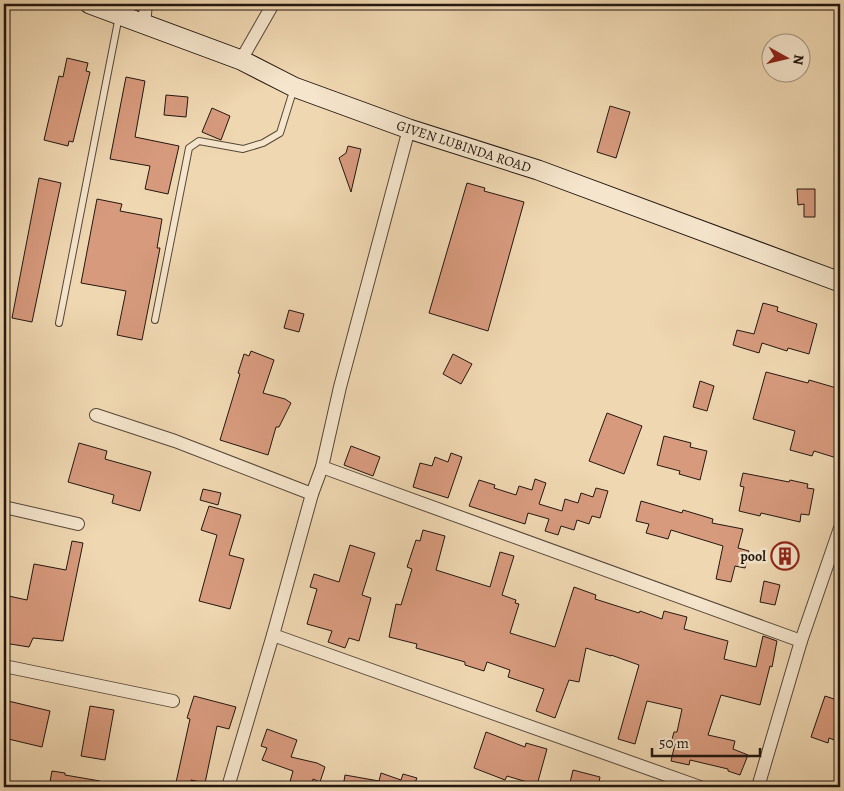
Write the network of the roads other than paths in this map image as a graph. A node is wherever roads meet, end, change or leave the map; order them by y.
1 (90, 4) edge
2 (146, 4) edge
3 (273, 4) edge
4 (119, 15) junction
5 (144, 24) junction
6 (241, 60) junction
7 (294, 87) junction
8 (409, 129) junction
9 (840, 282) edge
10 (155, 320) dead end
11 (59, 324) dead end
12 (96, 414) dead end
13 (322, 467) junction
14 (312, 494) junction
15 (4, 507) edge
16 (78, 524) dead end
17 (840, 528) edge
18 (273, 635) junction
19 (801, 641) junction
20 (4, 666) edge
21 (173, 701) dead end
22 (228, 787) edge
23 (700, 787) edge
24 (758, 787) edge

1 - 4 street, GIVEN LUBINDA ROAD
2 - 5 street
3 - 6 street
4 - 5 street, GIVEN LUBINDA ROAD
4 - 11 lane
5 - 6 street, GIVEN LUBINDA ROAD
6 - 7 street, GIVEN LUBINDA ROAD
7 - 8 street, GIVEN LUBINDA ROAD
7 - 10 lane
8 - 9 street, GIVEN LUBINDA ROAD
8 - 13 street
12 - 14 street
13 - 14 street
13 - 19 street
14 - 18 street
15 - 16 street
17 - 19 street
18 - 22 street
18 - 23 street
19 - 24 street
20 - 21 street

